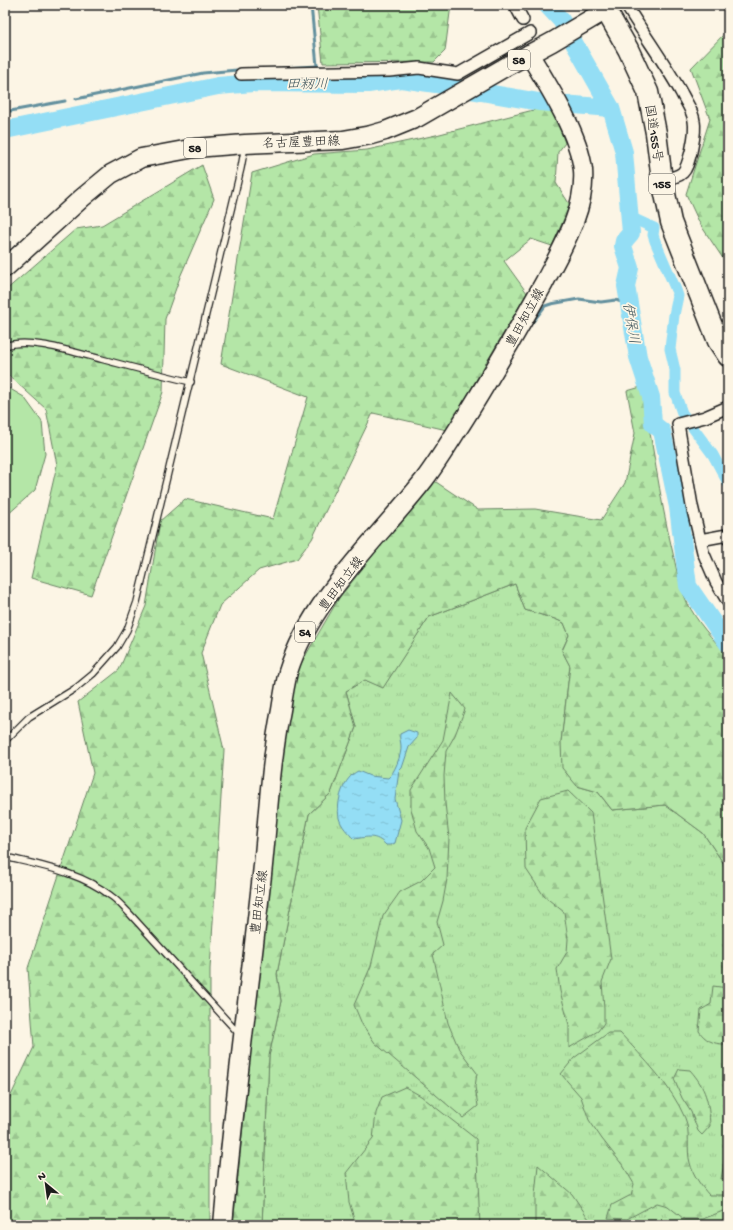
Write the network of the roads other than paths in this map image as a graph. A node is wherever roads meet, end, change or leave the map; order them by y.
1 (515, 5) edge
2 (626, 5) edge
3 (601, 10) edge
4 (523, 20) dead end
5 (530, 33) dead end
6 (529, 54) junction
7 (241, 74) dead end
8 (245, 144) junction
9 (662, 180) junction
10 (5, 268) edge
11 (5, 346) edge
12 (728, 356) edge
13 (190, 382) junction
14 (728, 407) edge
15 (728, 539) edge
16 (700, 540) junction
17 (726, 595) edge
18 (5, 741) edge
19 (5, 857) edge
20 (243, 1038) junction
21 (223, 1225) edge

1 - 4 street
2 - 9 street
3 - 6 main road, 名古屋豊田線 / 58
3 - 9 highway, 国道155号 / 155
5 - 7 street
6 - 8 main road, 名古屋豊田線 / 58
6 - 20 main road, 豊田知立線 / 54
8 - 10 main road, 名古屋豊田線 / 58
8 - 13 lane
9 - 12 highway, 国道155号 / 155
11 - 13 lane
13 - 18 lane
14 - 16 street
15 - 16 street
16 - 17 street
19 - 20 lane
20 - 21 main road, 豊田知立線 / 54

